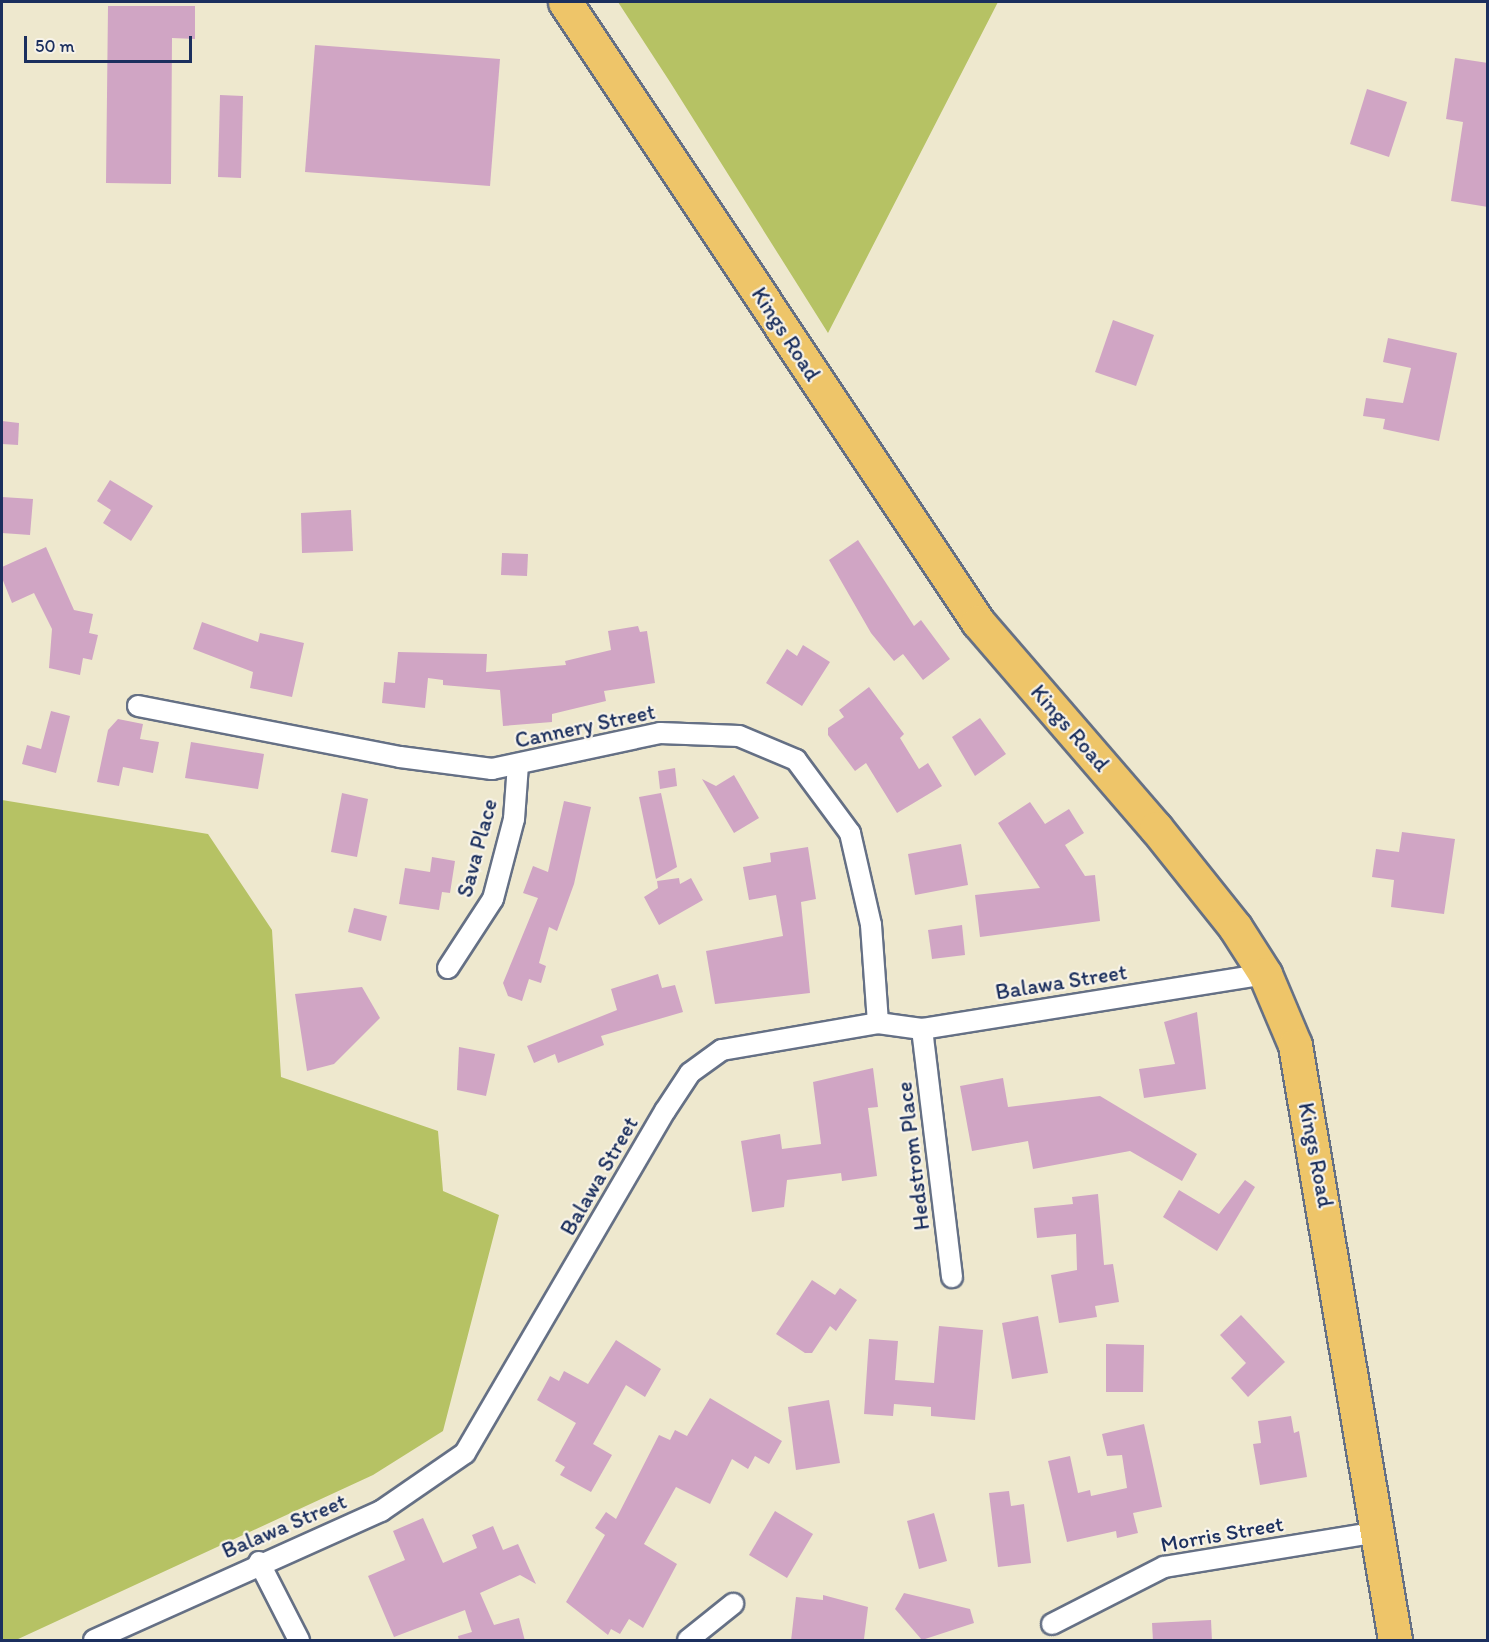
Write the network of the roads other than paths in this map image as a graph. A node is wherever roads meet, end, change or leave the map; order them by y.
1 (565, 2) edge
2 (138, 706) dead end
3 (518, 765) junction
4 (448, 968) dead end
5 (1265, 974) junction
6 (878, 1023) junction
7 (922, 1029) junction
8 (952, 1277) dead end
9 (1378, 1532) junction
10 (260, 1562) junction
11 (733, 1604) dead end
12 (1052, 1624) dead end
13 (94, 1641) edge
14 (299, 1641) edge
15 (688, 1641) edge
16 (1395, 1641) edge

1 - 5 highway, Kings Road
2 - 3 street, Cannery Street
3 - 4 street, Sava Place
3 - 6 street, Cannery Street
5 - 7 street, Balawa Street
5 - 9 highway, Kings Road
6 - 7 street, Balawa Street
6 - 10 street, Balawa Street
7 - 8 street, Hedstrom Place
9 - 12 street, Morris Street
9 - 16 highway, Kings Road
10 - 13 street, Balawa Street
10 - 14 street
11 - 15 street

